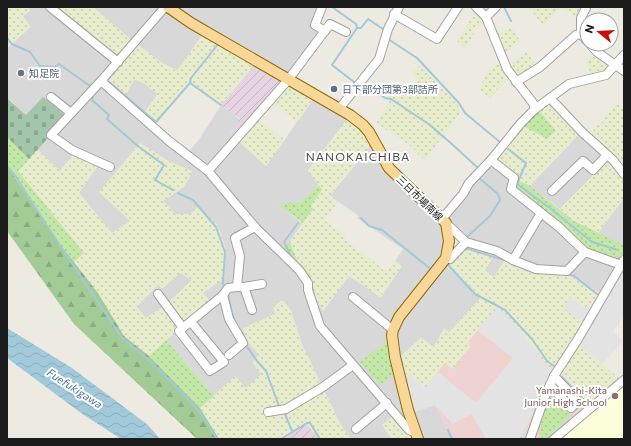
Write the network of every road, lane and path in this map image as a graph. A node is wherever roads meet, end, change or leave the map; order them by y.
1 (50, 7) edge
2 (322, 7) edge
3 (458, 7) edge
4 (476, 7) edge
5 (496, 7) edge
6 (170, 8) edge
7 (397, 11) edge
8 (486, 18) junction
9 (325, 31) junction
10 (346, 32) dead end
11 (579, 34) edge
12 (597, 52) edge
13 (624, 55) edge
14 (118, 62) junction
15 (616, 65) junction
16 (624, 71) edge
17 (288, 80) junction
18 (101, 81) junction
19 (516, 82) junction
20 (51, 97) dead end
21 (550, 98) junction
22 (339, 109) junction
23 (535, 109) junction
24 (71, 113) junction
25 (607, 155) junction
26 (491, 160) junction
27 (110, 167) dead end
28 (208, 171) junction
29 (624, 174) edge
30 (552, 192) dead end
31 (541, 213) junction
32 (444, 221) junction
33 (255, 227) junction
34 (466, 242) junction
35 (585, 252) junction
36 (446, 258) junction
37 (513, 260) junction
38 (623, 264) edge
39 (262, 284) dead end
40 (240, 287) junction
41 (158, 294) dead end
42 (223, 295) junction
43 (353, 297) dead end
44 (252, 310) dead end
45 (191, 322) junction
46 (184, 328) junction
47 (393, 330) junction
48 (229, 355) dead end
49 (353, 365) junction
50 (554, 376) junction
51 (624, 380) edge
52 (550, 385) junction
53 (387, 403) junction
54 (268, 412) dead end
55 (356, 429) dead end
56 (417, 436) edge
57 (530, 439) edge
58 (554, 439) edge

1 - 14 street
2 - 9 street
3 - 7 street
4 - 8 street
5 - 8 street
6 - 14 street
6 - 17 main road, 三日市場南線
7 - 22 street
8 - 19 street
9 - 10 street
9 - 17 street
11 - 19 street
12 - 15 street
13 - 15 street
14 - 18 street
15 - 16 street
15 - 21 street
17 - 22 main road, 三日市場南線
17 - 28 street
18 - 24 street
18 - 28 street
19 - 23 street
20 - 24 street
21 - 23 street
21 - 25 street
22 - 32 main road, 三日市場南線
23 - 26 street
24 - 27 street
25 - 29 street
25 - 30 street
26 - 31 street
26 - 32 street
28 - 33 street
31 - 35 street
31 - 37 street
32 - 34 street
32 - 36 main road, 三日市場南線
33 - 40 street
33 - 49 street
34 - 36 street
34 - 37 street
35 - 37 street
35 - 38 street
36 - 47 main road
38 - 50 street
39 - 40 street
40 - 42 street
40 - 44 street
41 - 46 street
42 - 45 street
42 - 48 street
43 - 47 street
45 - 46 street
45 - 46 street
47 - 56 main road
49 - 53 street
49 - 54 street
50 - 52 street
50 - 52 street
51 - 58 street
52 - 57 street
53 - 55 street
53 - 56 street

